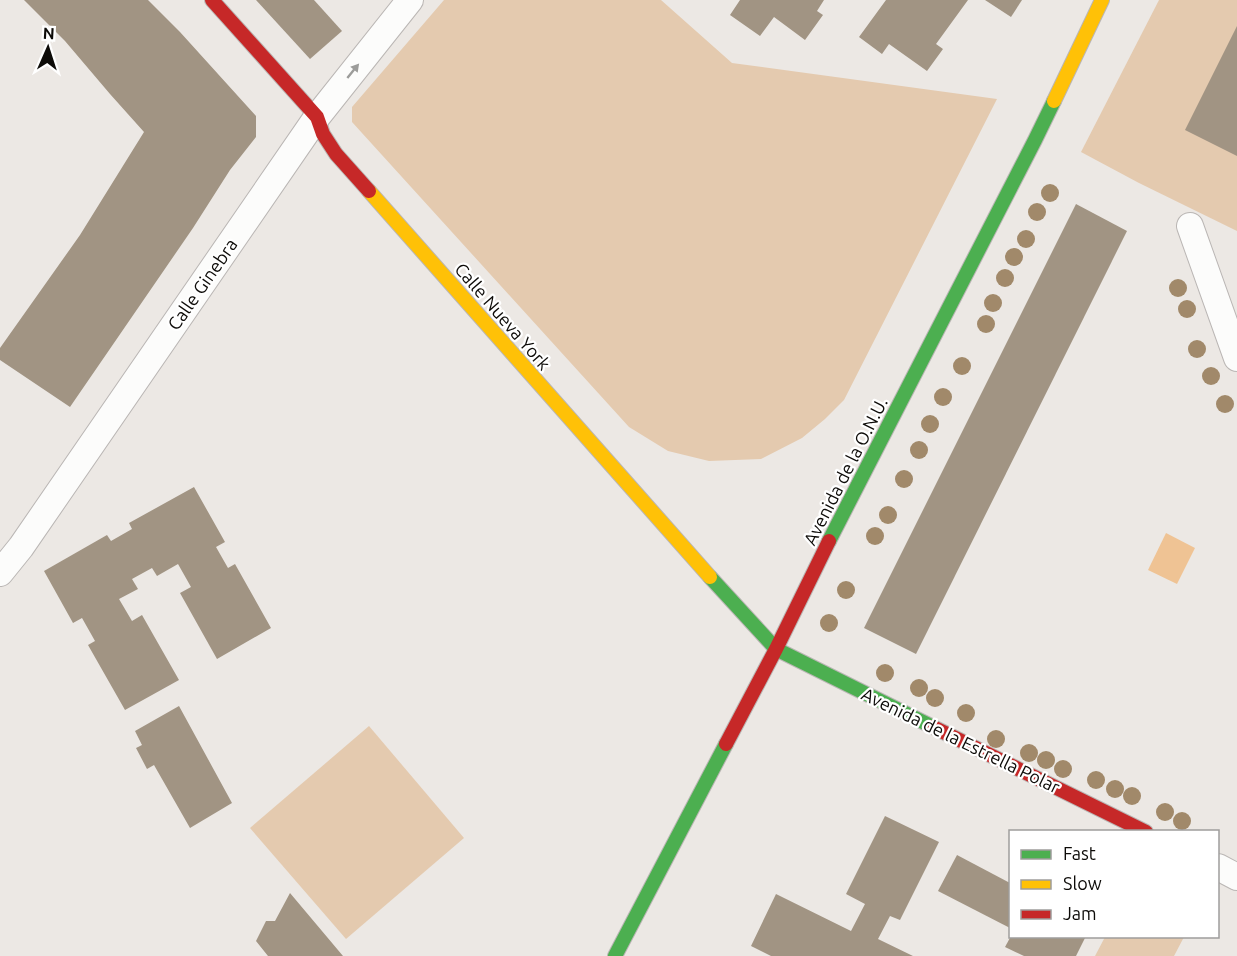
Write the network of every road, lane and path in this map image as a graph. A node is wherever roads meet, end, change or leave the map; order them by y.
1 (212, 0) edge
2 (410, 0) edge
3 (1102, 0) edge
4 (316, 117) junction
5 (1190, 226) dead end
6 (1237, 358) edge
7 (0, 573) edge
8 (776, 649) junction
9 (1144, 830) edge
10 (1219, 868) edge
11 (1237, 877) edge
12 (615, 956) edge

1 - 4 street, Calle Nueva York
4 -> 2 street, Calle Ginebra
3 - 8 street, Avenida de la O.N.U.
4 - 7 street, Calle Ginebra
4 - 8 street, Calle Nueva York
5 - 6 street
8 - 9 street, Avenida de la Estrella Polar
8 - 12 street, Avenida de la O.N.U.
10 - 11 street

